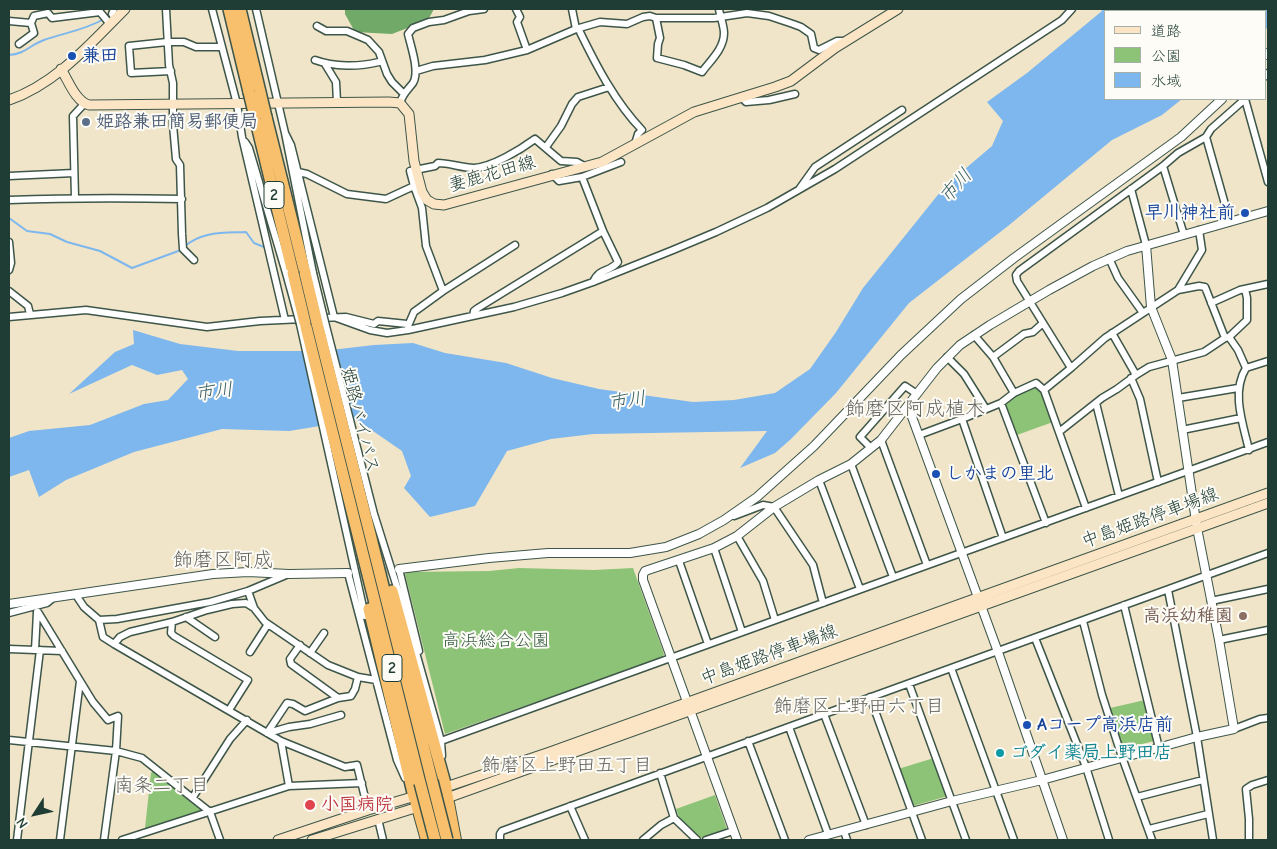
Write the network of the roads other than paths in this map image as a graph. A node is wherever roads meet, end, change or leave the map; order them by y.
1 (125, 9) edge
2 (166, 9) edge
3 (212, 9) edge
4 (229, 9) edge
5 (240, 9) edge
6 (256, 9) edge
7 (484, 9) edge
8 (516, 9) edge
9 (572, 9) edge
10 (718, 9) edge
11 (1072, 9) edge
12 (893, 10) edge
13 (652, 14) edge
14 (720, 17) junction
15 (110, 18) edge
16 (9, 21) edge
17 (32, 23) junction
18 (317, 26) dead end
19 (576, 28) junction
20 (848, 40) junction
21 (167, 42) junction
22 (19, 44) dead end
23 (222, 47) junction
24 (527, 50) junction
25 (315, 60) dead end
26 (379, 62) dead end
27 (325, 64) junction
28 (61, 69) junction
29 (171, 71) junction
30 (416, 71) junction
31 (609, 87) junction
32 (254, 92) junction
33 (403, 93) junction
34 (795, 94) dead end
35 (741, 98) junction
36 (9, 100) edge
37 (1221, 100) edge
38 (1244, 100) edge
39 (1245, 100) edge
40 (337, 102) junction
41 (278, 103) junction
42 (400, 103) junction
43 (84, 104) junction
44 (237, 104) junction
45 (173, 105) junction
46 (902, 110) dead end
47 (285, 133) junction
48 (242, 137) junction
49 (1206, 137) junction
50 (635, 144) junction
51 (546, 147) junction
52 (621, 162) dead end
53 (604, 165) junction
54 (586, 166) junction
55 (1163, 166) junction
56 (416, 169) junction
57 (298, 172) junction
58 (74, 173) junction
59 (552, 174) junction
60 (9, 176) edge
61 (582, 177) junction
62 (1268, 182) edge
63 (414, 186) junction
64 (799, 189) junction
65 (1131, 189) junction
66 (75, 198) junction
67 (182, 199) junction
68 (9, 200) edge
69 (1268, 211) edge
70 (1230, 222) junction
71 (1199, 230) junction
72 (603, 231) junction
73 (1184, 235) junction
74 (9, 242) edge
75 (515, 245) dead end
76 (1146, 245) junction
77 (1109, 258) junction
78 (194, 260) dead end
79 (9, 270) edge
80 (299, 273) junction
81 (593, 282) junction
82 (1268, 284) edge
83 (1245, 289) junction
84 (1178, 290) junction
85 (9, 291) edge
86 (443, 291) junction
87 (1029, 302) junction
88 (1211, 302) junction
89 (1151, 307) junction
90 (1142, 313) junction
91 (30, 314) junction
92 (473, 316) junction
93 (334, 317) junction
94 (9, 318) edge
95 (285, 320) junction
96 (312, 323) junction
97 (1043, 323) junction
98 (408, 327) junction
99 (1112, 333) junction
100 (974, 335) junction
101 (1227, 338) junction
102 (316, 342) junction
103 (947, 357) junction
104 (993, 357) junction
105 (1172, 360) junction
106 (1268, 361) edge
107 (1072, 368) junction
108 (1246, 368) junction
109 (1133, 376) junction
110 (1238, 388) junction
111 (1044, 390) junction
112 (1014, 393) junction
113 (917, 394) junction
114 (1178, 398) junction
115 (1001, 403) junction
116 (1096, 403) junction
117 (908, 406) junction
118 (986, 409) junction
119 (1242, 418) junction
120 (962, 419) junction
121 (1182, 430) junction
122 (1059, 432) junction
123 (919, 435) junction
124 (881, 440) junction
125 (1268, 442) edge
126 (871, 448) junction
127 (1249, 450) junction
128 (851, 464) junction
129 (1188, 472) junction
130 (819, 480) junction
131 (1158, 482) junction
132 (1268, 493) edge
133 (1119, 496) junction
134 (1268, 502) edge
135 (774, 507) junction
136 (1086, 508) junction
137 (724, 520) junction
138 (1046, 522) junction
139 (1197, 524) junction
140 (737, 536) junction
141 (1004, 538) junction
142 (714, 548) junction
143 (368, 552) junction
144 (961, 553) junction
145 (1268, 553) edge
146 (679, 561) junction
147 (926, 566) junction
148 (399, 570) joint
149 (348, 573) joint
150 (289, 574) junction
151 (1207, 576) junction
152 (893, 577) junction
153 (860, 589) junction
154 (1268, 589) edge
155 (1168, 590) junction
156 (248, 591) junction
157 (76, 594) junction
158 (53, 598) junction
159 (979, 602) junction
160 (1211, 602) junction
161 (402, 603) junction
162 (823, 603) junction
163 (9, 604) edge
164 (1124, 605) junction
165 (254, 608) junction
166 (37, 609) junction
167 (9, 613) edge
168 (186, 618) junction
169 (99, 620) junction
170 (775, 620) junction
171 (1083, 621) junction
172 (172, 622) junction
173 (268, 624) junction
174 (1268, 630) edge
175 (742, 632) junction
176 (324, 633) dead end
177 (215, 637) dead end
178 (1035, 638) junction
179 (406, 640) junction
180 (1219, 640) junction
181 (114, 644) junction
182 (708, 644) junction
183 (300, 646) junction
184 (9, 649) edge
185 (38, 650) junction
186 (253, 650) dead end
187 (62, 651) junction
188 (998, 652) junction
189 (310, 653) junction
190 (671, 657) junction
191 (951, 668) junction
192 (358, 677) junction
193 (376, 680) junction
194 (80, 681) junction
195 (909, 684) junction
196 (870, 697) junction
197 (338, 698) junction
198 (689, 706) junction
199 (229, 710) junction
200 (431, 711) junction
201 (824, 714) junction
202 (341, 715) dead end
203 (1268, 718) edge
204 (247, 720) junction
205 (789, 727) junction
206 (1234, 729) junction
207 (267, 733) junction
208 (1197, 737) junction
209 (9, 740) edge
210 (282, 741) junction
211 (440, 741) junction
212 (748, 741) junction
213 (29, 742) junction
214 (71, 745) junction
215 (1159, 748) junction
216 (116, 751) junction
217 (707, 756) junction
218 (1122, 757) junction
219 (1086, 767) junction
220 (660, 773) junction
221 (1042, 780) junction
222 (1203, 780) junction
223 (1268, 780) edge
224 (426, 782) junction
225 (362, 783) junction
226 (288, 786) junction
227 (996, 790) junction
228 (446, 793) junction
229 (193, 797) junction
230 (1137, 797) junction
231 (952, 801) junction
232 (416, 802) junction
233 (570, 806) junction
234 (368, 810) junction
235 (210, 812) junction
236 (911, 812) junction
237 (1208, 814) junction
238 (378, 818) junction
239 (674, 818) junction
240 (866, 825) junction
241 (1149, 829) junction
242 (844, 830) junction
243 (733, 831) junction
244 (828, 834) junction
245 (17, 840) edge
246 (60, 840) edge
247 (104, 840) edge
248 (122, 840) edge
249 (220, 840) edge
250 (278, 840) edge
251 (312, 840) edge
252 (383, 840) edge
253 (426, 840) edge
254 (435, 840) edge
255 (447, 840) edge
256 (456, 840) edge
257 (500, 840) edge
258 (585, 840) edge
259 (643, 840) edge
260 (697, 840) edge
261 (706, 840) edge
262 (737, 840) edge
263 (785, 840) edge
264 (808, 840) edge
265 (847, 840) edge
266 (922, 840) edge
267 (966, 840) edge
268 (1014, 840) edge
269 (1063, 840) edge
270 (1109, 840) edge
271 (1152, 840) edge
272 (1212, 840) edge
273 (1249, 840) edge

1 - 15 main road
2 - 21 street
3 - 23 street
4 - 32 highway, 姫路バイパス / 2
5 - 32 highway, 姫路バイパス / 2
6 - 41 street
7 - 30 street
8 - 24 street
9 - 19 street
10 - 14 street
11 - 64 street
12 - 20 main road, 妻鹿花田線
13 - 14 street
13 - 14 street
13 - 19 street
14 - 20 street
15 - 17 street
15 - 28 main road
16 - 17 street
17 - 22 street
18 - 33 street
19 - 24 street
19 - 31 street
20 - 35 main road, 妻鹿花田線
21 - 23 street
21 - 29 street
21 - 29 street
23 - 44 street
24 - 30 street
25 - 27 street
26 - 27 street
27 - 40 street
28 - 36 main road
28 - 43 main road
29 - 45 street
30 - 33 street
31 - 50 street
31 - 51 street
32 - 80 highway, 姫路バイパス / 2, bridge
33 - 42 street
34 - 35 street
35 - 50 main road, 妻鹿花田線
37 - 137 street
38 - 49 street
39 - 62 street
40 - 41 main road
40 - 42 main road
41 - 44 main road
41 - 47 street
42 - 56 main road, 妻鹿花田線
43 - 45 main road
43 - 58 street
44 - 45 main road
44 - 48 street
45 - 67 street
46 - 64 street
47 - 57 street
47 - 80 street
48 - 80 street
48 - 95 street
49 - 55 street
49 - 70 street
50 - 53 main road, 妻鹿花田線
51 - 54 street
51 - 56 street
52 - 53 street
53 - 54 main road, 妻鹿花田線
53 - 61 street
54 - 59 main road, 妻鹿花田線
55 - 65 street
55 - 73 street
56 - 59 main road, 妻鹿花田線
56 - 63 street
57 - 63 street
57 - 93 street
58 - 60 street
58 - 66 street
59 - 61 street
61 - 72 street
63 - 86 street
64 - 81 street
65 - 76 street
65 - 87 street
66 - 67 street
66 - 68 street
67 - 78 street
69 - 70 street
70 - 71 street
71 - 73 street
71 - 84 street
72 - 81 street
72 - 92 street
73 - 76 street
74 - 79 street
75 - 86 street
76 - 77 street
76 - 89 street
77 - 87 street
77 - 90 street
80 - 96 highway, 姫路バイパス / 2, bridge
80 - 96 street, bridge
81 - 92 street
82 - 83 street
83 - 88 street
83 - 101 street
84 - 88 street
84 - 89 street
85 - 91 street
86 - 98 street
87 - 97 street
87 - 100 street
88 - 101 street
89 - 90 street
89 - 105 street
90 - 99 street
91 - 94 street
91 - 95 street
92 - 98 street
93 - 95 street
93 - 98 street
93 - 98 street
96 - 102 highway, 姫路バイパス / 2
96 - 102 street
97 - 104 street
97 - 107 street
99 - 107 street
99 - 109 street
100 - 103 street
100 - 104 street
101 - 105 street
101 - 108 street
102 - 143 highway, 姫路バイパス / 2
102 - 143 highway, 姫路バイパス / 2
102 - 143 street
102 - 143 street
103 - 113 street
103 - 118 street
104 - 112 street
105 - 109 street
105 - 114 street
106 - 108 street
107 - 111 street
108 - 110 street
109 - 116 street
109 - 131 street
110 - 114 street
110 - 119 street
111 - 112 street
111 - 122 street
112 - 115 street
113 - 117 street
113 - 126 street
114 - 121 street
115 - 118 street
115 - 138 street
116 - 122 street
116 - 133 street
117 - 123 street
117 - 124 street
118 - 120 street
119 - 121 street
119 - 127 street
120 - 123 street
120 - 141 street
121 - 129 street
122 - 136 street
123 - 144 street
124 - 126 street
124 - 147 street
125 - 127 street
126 - 128 street
127 - 129 street
128 - 130 street
128 - 152 street
129 - 131 street
129 - 139 street
130 - 135 street
130 - 153 street
131 - 133 street
132 - 139 main road, 中島姫路停車場線
133 - 136 street
134 - 139 main road, 中島姫路停車場線
135 - 137 street
135 - 140 street
135 - 162 street
136 - 138 street
137 - 148 street
138 - 141 street
139 - 151 street
139 - 159 main road, 中島姫路停車場線
140 - 142 street
140 - 170 street
141 - 144 street
142 - 146 street
142 - 175 street
143 - 161 street
143 - 179 highway
143 - 224 highway, 2
143 - 232 highway
144 - 147 street
144 - 159 street
145 - 151 street
146 - 182 street
146 - 190 street
147 - 152 street
148 - 200 street
149 - 150 street
149 - 193 street
150 - 156 street
150 - 157 street
151 - 155 street
151 - 160 street
152 - 153 street
153 - 162 street
154 - 160 street
155 - 164 street
155 - 208 street
156 - 165 street
156 - 169 street
157 - 158 street
157 - 169 street
158 - 163 street
158 - 166 street
159 - 188 street
159 - 198 main road, 中島姫路停車場線
160 - 180 street
161 - 179 highway
161 - 200 street
162 - 170 street
164 - 171 street
164 - 215 street
165 - 168 street
165 - 173 street
166 - 167 street
166 - 185 street
166 - 187 street
168 - 172 street
168 - 177 street
169 - 181 street
170 - 175 street
171 - 178 street
171 - 218 street
172 - 181 street
172 - 199 street
173 - 183 street
173 - 186 street
174 - 180 street
175 - 182 street
176 - 189 street
178 - 188 street
178 - 219 street
179 - 228 highway
180 - 206 street
181 - 199 street
182 - 190 street
183 - 189 street
183 - 197 street
184 - 185 street
185 - 187 street
185 - 213 street
187 - 194 street
188 - 191 street
188 - 221 street
189 - 192 street
190 - 198 street
190 - 211 street
191 - 195 street
191 - 227 street
192 - 193 street
192 - 197 street
193 - 232 street
194 - 214 street
194 - 216 street
195 - 196 street
195 - 231 street
196 - 201 street
196 - 236 street
197 - 207 street
198 - 217 street
198 - 228 main road, 中島姫路停車場線
199 - 204 street
200 - 211 street
201 - 205 street
201 - 240 street
202 - 207 street
203 - 206 street
204 - 207 street
204 - 229 street
205 - 212 street
205 - 244 street
206 - 208 street
207 - 210 street
208 - 215 street
208 - 222 street
209 - 213 street
210 - 225 street
210 - 226 street
211 - 228 street
212 - 217 street
212 - 263 street
213 - 214 street
213 - 245 street
214 - 216 street
214 - 246 street
215 - 218 street
216 - 229 street
216 - 247 street
217 - 220 street
217 - 243 street
218 - 219 street
218 - 230 street
219 - 221 street
219 - 270 street
220 - 233 street
220 - 239 street
221 - 227 street
221 - 269 street
222 - 230 street
222 - 237 street
223 - 273 street
224 - 254 highway, 2, bridge
224 - 255 highway, 2, bridge
225 - 226 street
225 - 234 street
226 - 235 street
227 - 231 street
227 - 268 street
228 - 232 main road, 中島姫路停車場線
228 - 256 highway
229 - 235 street
230 - 241 street
231 - 236 street
231 - 267 street
232 - 234 main road, 中島姫路停車場線
232 - 238 main road, 中島姫路停車場線
232 - 253 highway
233 - 257 street
233 - 258 street
234 - 250 main road, 中島姫路停車場線
235 - 248 street
235 - 249 street
236 - 240 street
236 - 266 street
237 - 241 street
237 - 272 street
238 - 251 main road, 中島姫路停車場線
238 - 252 street
239 - 259 street
239 - 260 street
240 - 242 street
241 - 271 street
242 - 244 street
242 - 265 street
243 - 261 street
243 - 262 street
244 - 264 street

